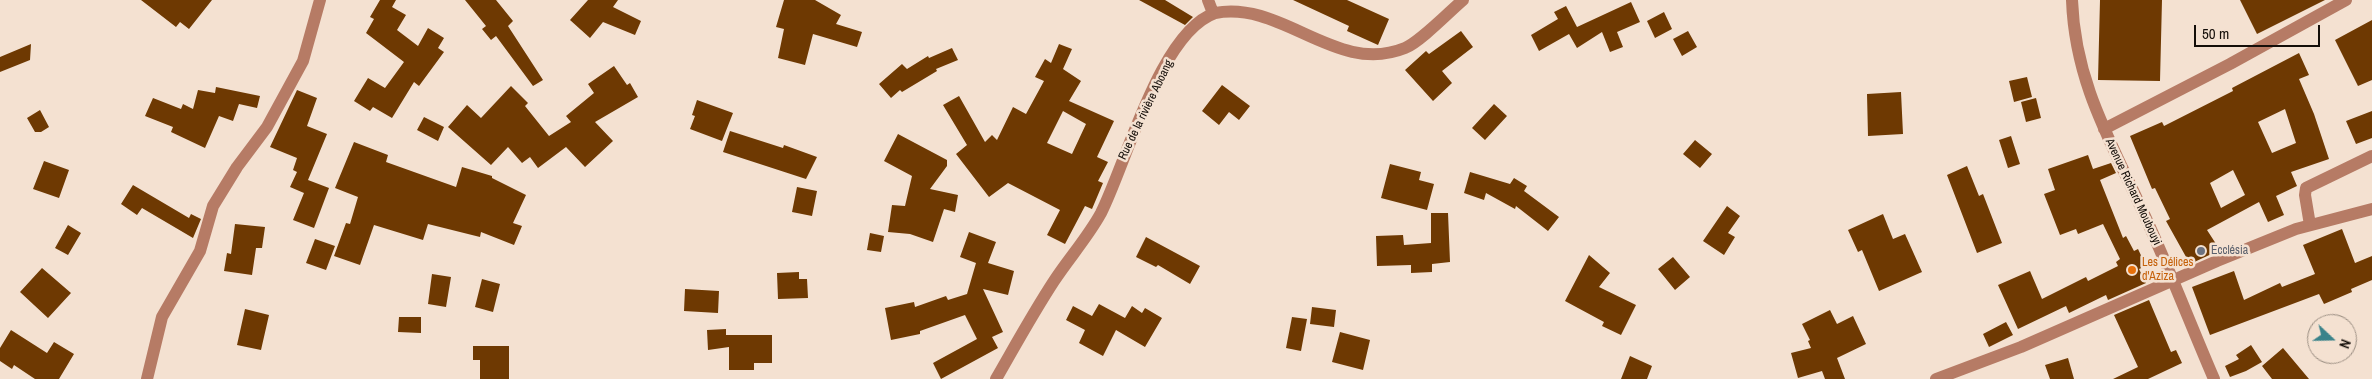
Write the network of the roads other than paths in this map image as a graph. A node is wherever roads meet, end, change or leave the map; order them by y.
1 (320, 0) edge
2 (1208, 0) edge
3 (1463, 0) edge
4 (2072, 0) edge
5 (2346, 0) edge
6 (1213, 14) junction
7 (2104, 129) junction
8 (2372, 156) edge
9 (2372, 208) edge
10 (2310, 225) junction
11 (2172, 281) junction
12 (147, 379) edge
13 (996, 379) edge
14 (1936, 379) edge
15 (2214, 379) edge

1 - 12 street
2 - 6 street
3 - 6 street, Rue de la rivière Aboang
4 - 7 street, Avenue Richard Moubouyi
5 - 7 street
6 - 13 street, Rue de la rivière Aboang
7 - 11 street, Avenue Richard Moubouyi
8 - 10 street
9 - 10 street
10 - 11 street
11 - 14 street
11 - 15 street, Avenue Richard Moubouyi

